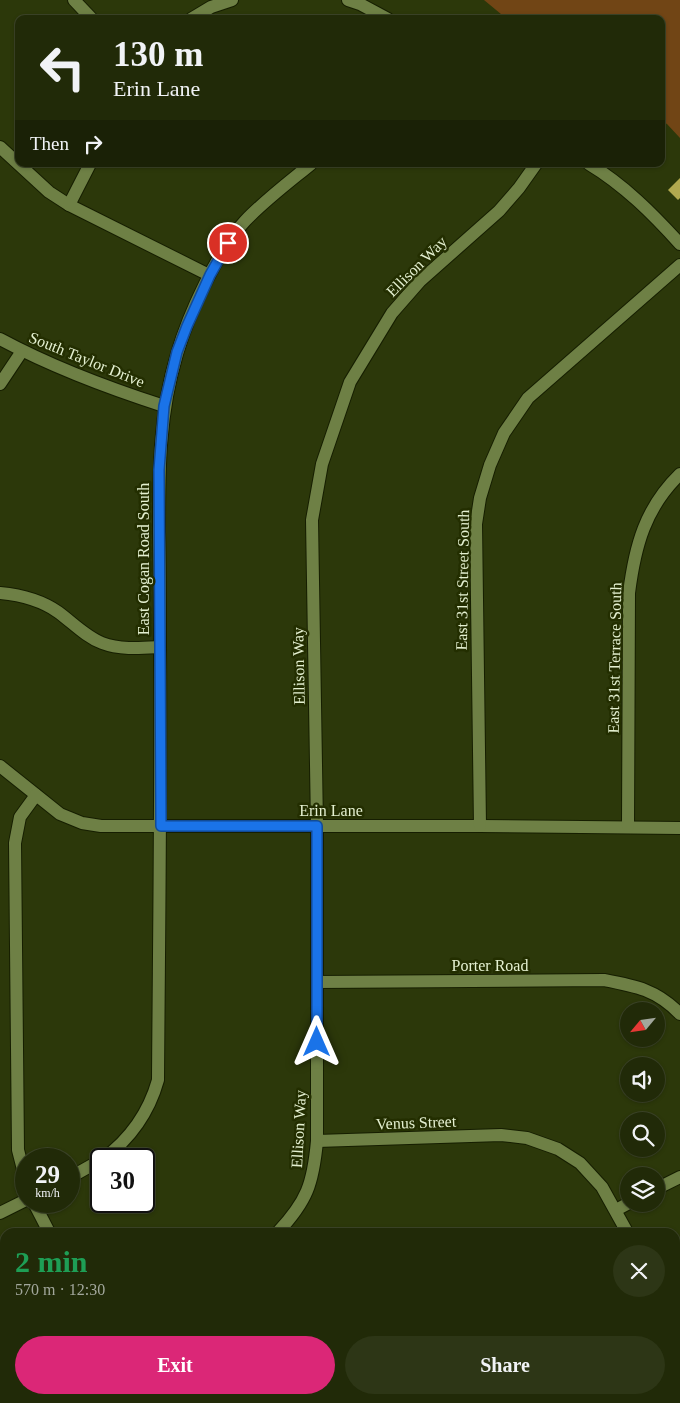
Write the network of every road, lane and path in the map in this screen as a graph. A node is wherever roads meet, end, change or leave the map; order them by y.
1 (74, 0) edge
2 (232, 0) edge
3 (348, 0) edge
4 (88, 15) edge
5 (198, 15) edge
6 (381, 15) edge
7 (0, 147) edge
8 (15, 161) edge
9 (22, 167) edge
10 (88, 167) edge
11 (307, 167) edge
12 (534, 167) edge
13 (593, 167) edge
14 (69, 205) junction
15 (680, 244) edge
16 (680, 265) edge
17 (210, 275) junction
18 (0, 339) edge
19 (22, 351) junction
20 (0, 384) edge
21 (164, 406) junction
22 (680, 474) edge
23 (0, 593) edge
24 (160, 647) junction
25 (0, 766) edge
26 (36, 795) junction
27 (161, 826) junction
28 (317, 826) junction
29 (480, 826) junction
30 (628, 826) junction
31 (680, 828) edge
32 (317, 982) junction
33 (680, 1014) edge
34 (317, 1141) junction
35 (18, 1148) edge
36 (118, 1148) edge
37 (680, 1177) edge
38 (665, 1184) edge
39 (15, 1206) edge
40 (620, 1208) edge
41 (616, 1210) junction
42 (0, 1213) edge
43 (39, 1213) edge
44 (47, 1228) edge
45 (282, 1228) edge
46 (625, 1228) edge

1 - 4 street
2 - 5 street
3 - 6 street
7 - 8 street
9 - 14 street
10 - 14 street
11 - 17 street, East Cogan Road South
12 - 28 street, Ellison Way
13 - 15 street
14 - 17 street
16 - 29 street, East 31st Street South
17 - 21 street, East Cogan Road South
18 - 19 street, South Taylor Drive
19 - 20 street
19 - 21 street, South Taylor Drive
21 - 24 street, East Cogan Road South
22 - 30 street, East 31st Terrace South
23 - 24 street
24 - 27 street, East Cogan Road South
25 - 26 street, Erin Lane
26 - 27 street, Erin Lane
26 - 35 street
27 - 28 street, Erin Lane
27 - 36 street, East Cogan Road South
28 - 29 street, Erin Lane
28 - 32 street, Ellison Way
29 - 30 street, Erin Lane
30 - 31 street, Erin Lane
32 - 33 street, Porter Road
32 - 34 street, Ellison Way
34 - 41 street, Venus Street
34 - 45 street, Ellison Way
37 - 38 street
39 - 42 street
40 - 41 street
41 - 46 street
43 - 44 street

